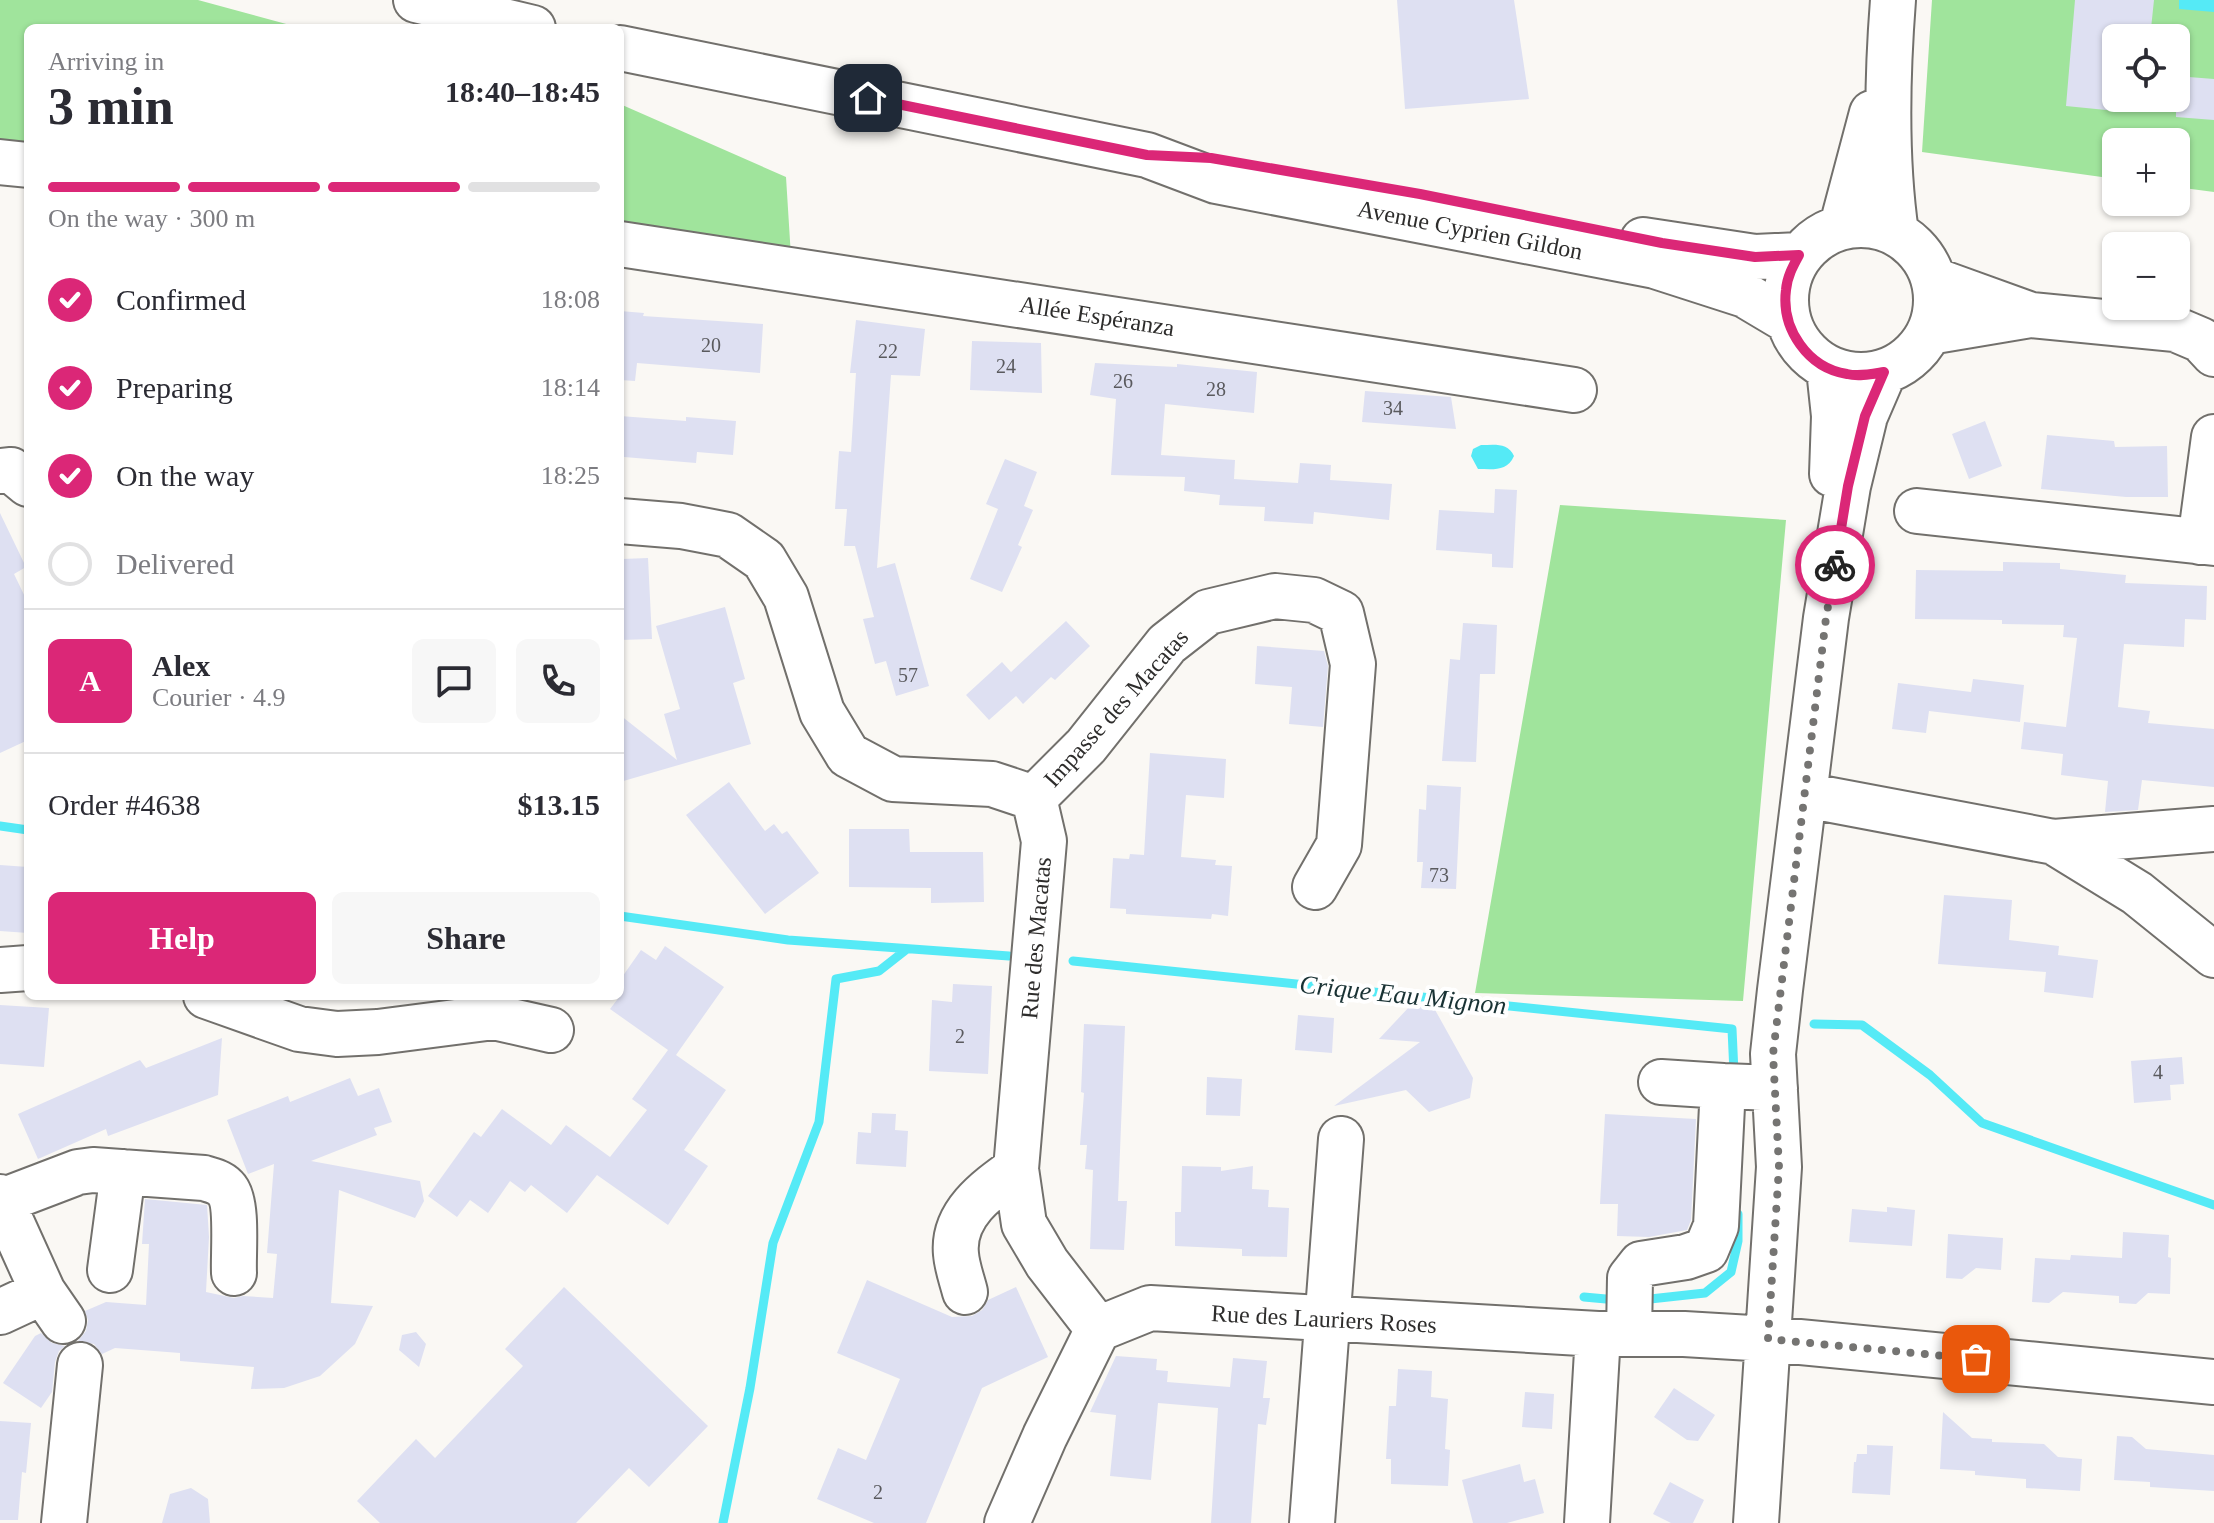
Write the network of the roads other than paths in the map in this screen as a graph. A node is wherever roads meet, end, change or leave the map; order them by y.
1 (416, 0) edge
2 (1891, 20) edge
3 (516, 24) edge
4 (624, 49) edge
5 (1147, 155) junction
6 (0, 162) edge
7 (24, 165) edge
8 (1842, 226) junction
9 (1896, 233) junction
10 (624, 245) edge
11 (1799, 255) junction
12 (1934, 280) junction
13 (2031, 315) junction
14 (1787, 320) junction
15 (1929, 332) junction
16 (2214, 354) edge
17 (1829, 369) junction
18 (1884, 372) junction
19 (1574, 390) dead end
20 (2214, 437) edge
21 (0, 471) edge
22 (24, 481) edge
23 (1917, 511) dead end
24 (624, 521) edge
25 (2207, 542) edge
26 (1826, 618) junction
27 (1805, 795) junction
28 (1034, 798) junction
29 (2214, 829) edge
30 (2151, 832) junction
31 (2054, 842) junction
32 (1315, 887) dead end
33 (2137, 893) junction
34 (2214, 955) edge
35 (24, 968) edge
36 (0, 970) edge
37 (217, 1000) edge
38 (551, 1030) dead end
39 (1661, 1082) dead end
40 (1723, 1086) junction
41 (1775, 1088) junction
42 (1341, 1139) dead end
43 (1016, 1169) junction
44 (123, 1172) junction
45 (1, 1199) edge
46 (110, 1270) dead end
47 (234, 1273) dead end
48 (965, 1292) dead end
49 (0, 1312) edge
50 (1328, 1319) junction
51 (1098, 1329) junction
52 (1613, 1334) junction
53 (1768, 1339) junction
54 (80, 1365) dead end
55 (2214, 1382) edge
56 (64, 1523) edge
57 (1007, 1523) edge
58 (1312, 1523) edge
59 (1587, 1523) edge
60 (1756, 1523) edge

1 - 3 street
2 - 8 street
2 - 9 street
4 - 5 street, Avenue Cyprien Gildon
5 - 11 street, Avenue Cyprien Gildon
5 - 14 street, Avenue Cyprien Gildon
6 - 7 street
8 - 9 street
8 - 11 street
9 - 12 street
10 - 19 street, Allée Espéranza
11 - 14 street
12 - 13 street
12 - 15 street
13 - 15 street
13 - 16 street
14 - 17 street
15 - 18 street
17 - 18 street
17 - 26 street
18 - 26 street
20 - 25 street
21 - 22 street
23 - 25 street
24 - 28 street
26 - 27 street
27 - 31 street
27 - 41 street
28 - 32 street, Impasse des Macatas
28 - 43 street, Rue des Macatas
29 - 30 street
30 - 31 street
30 - 33 street
31 - 33 street
33 - 34 street
35 - 36 street
37 - 38 street
39 - 40 street
40 - 41 street
40 - 52 street
41 - 53 street
42 - 50 street
43 - 48 street
43 - 51 street, Rue des Macatas
44 - 45 street
44 - 46 street
44 - 47 street
45 - 49 street
50 - 51 street, Rue des Lauriers Roses
50 - 52 street, Rue des Lauriers Roses
50 - 58 street
51 - 57 street
52 - 53 street, Rue des Lauriers Roses
52 - 59 street
53 - 55 street, Rue des Lauriers Roses
53 - 60 street
54 - 56 street

